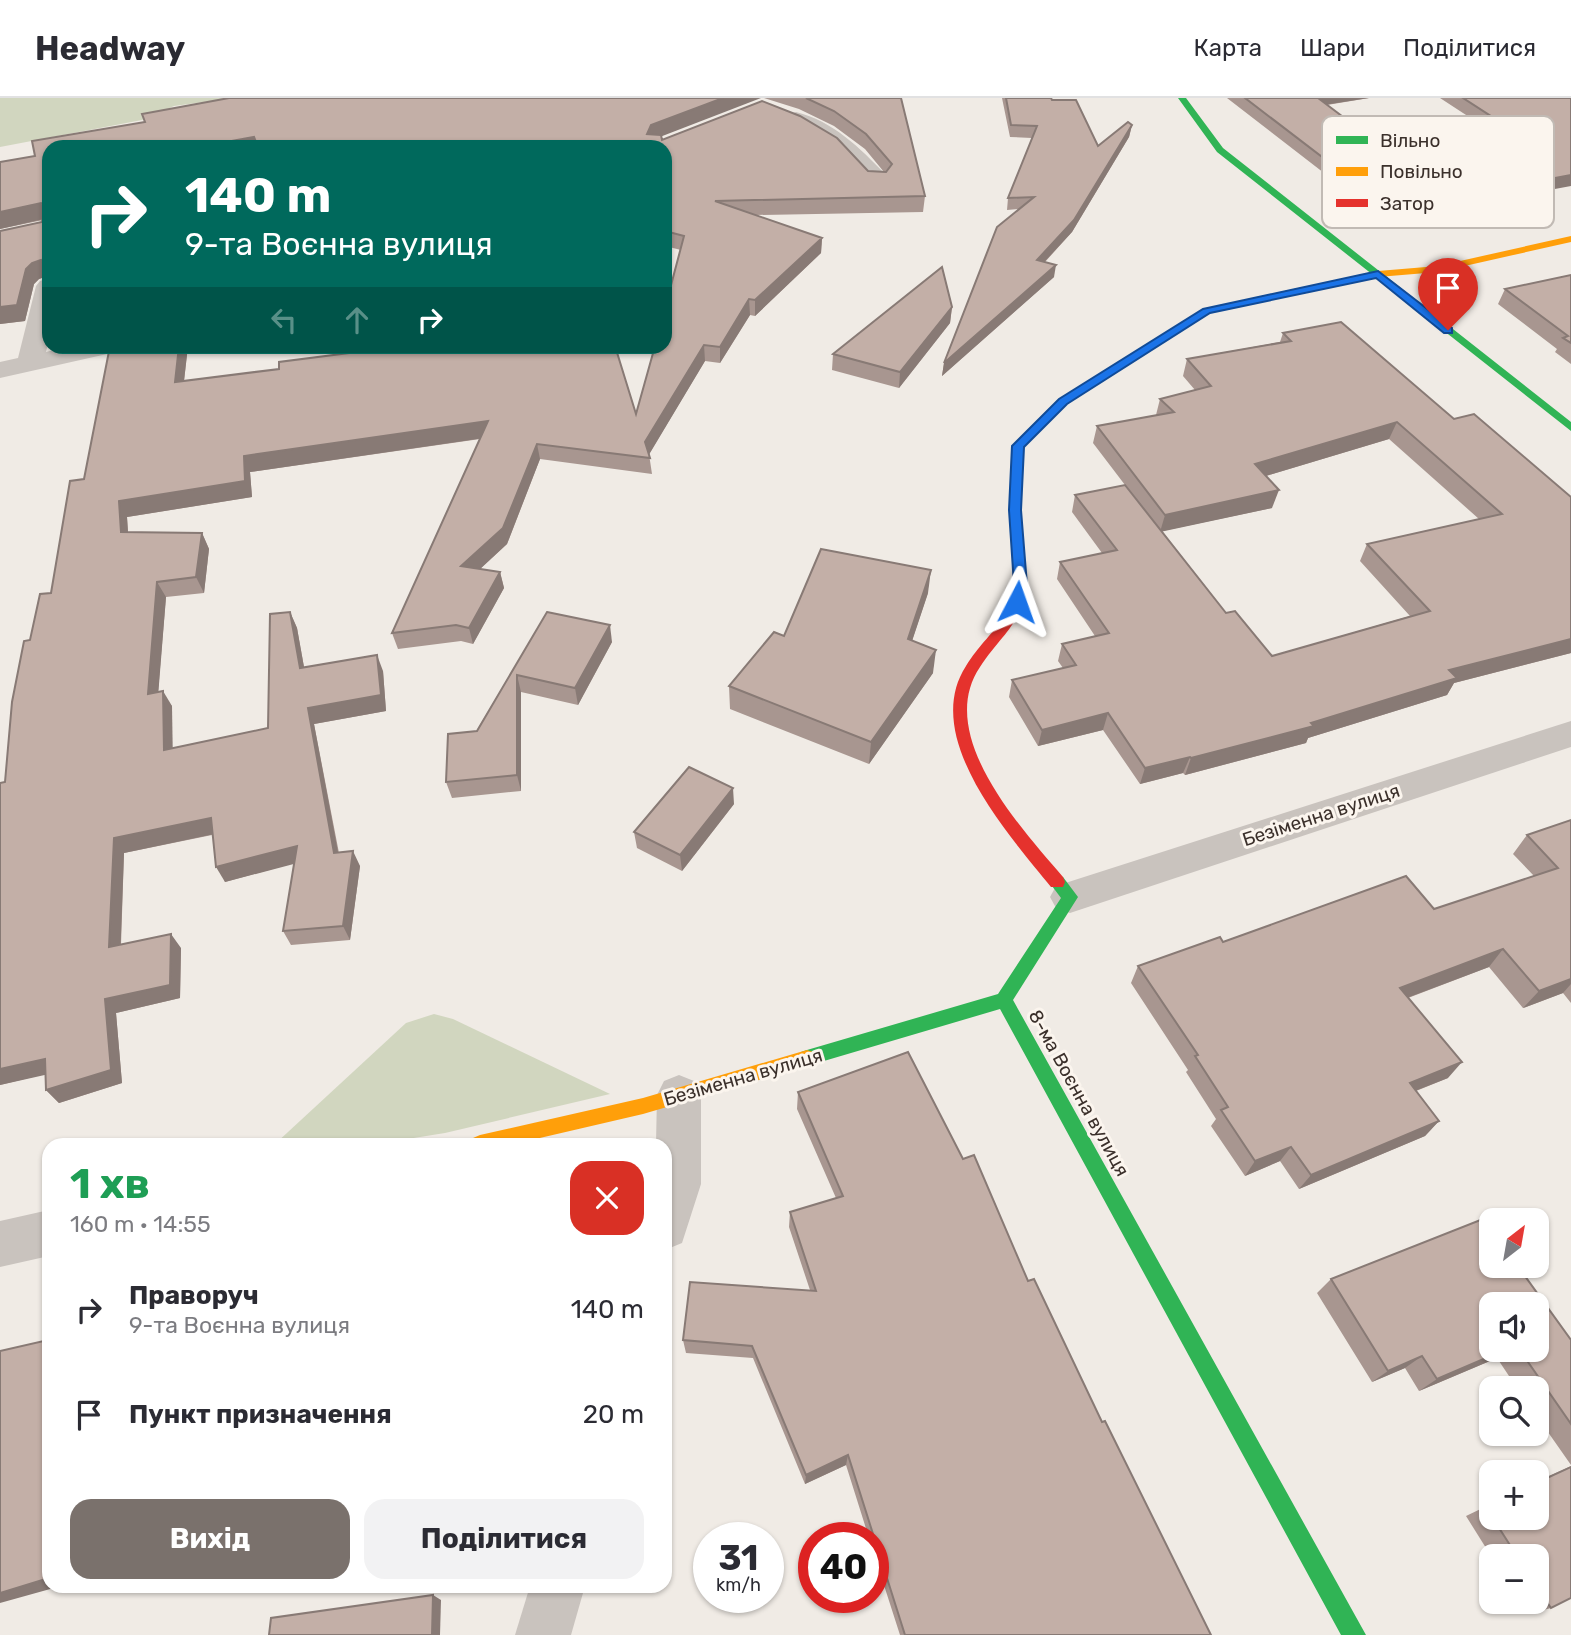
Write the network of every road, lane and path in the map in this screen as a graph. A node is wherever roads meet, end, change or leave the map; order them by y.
1 (1182, 98) edge
2 (774, 110) edge
3 (877, 179) edge
4 (1571, 239) edge
5 (1378, 274) junction
6 (42, 314) edge
7 (71, 354) edge
8 (30, 363) junction
9 (0, 370) edge
10 (1571, 428) edge
11 (1571, 734) edge
12 (1070, 897) junction
13 (1004, 1000) junction
14 (679, 1095) junction
15 (504, 1138) edge
16 (672, 1204) edge
17 (42, 1235) edge
18 (0, 1244) edge
19 (556, 1593) edge
20 (543, 1635) edge
21 (1354, 1635) edge

1 - 5 street
2 - 3 street
4 - 5 street
5 - 10 street
5 - 12 street
6 - 8 street
7 - 8 street
8 - 9 street
11 - 12 street, Безіменна вулиця
12 - 13 street, 8-ма Воєнна вулиця
13 - 14 street, Безіменна вулиця
13 - 21 street, 8-ма Воєнна вулиця
14 - 15 street, Безіменна вулиця
14 - 16 street
17 - 18 street
19 - 20 street

